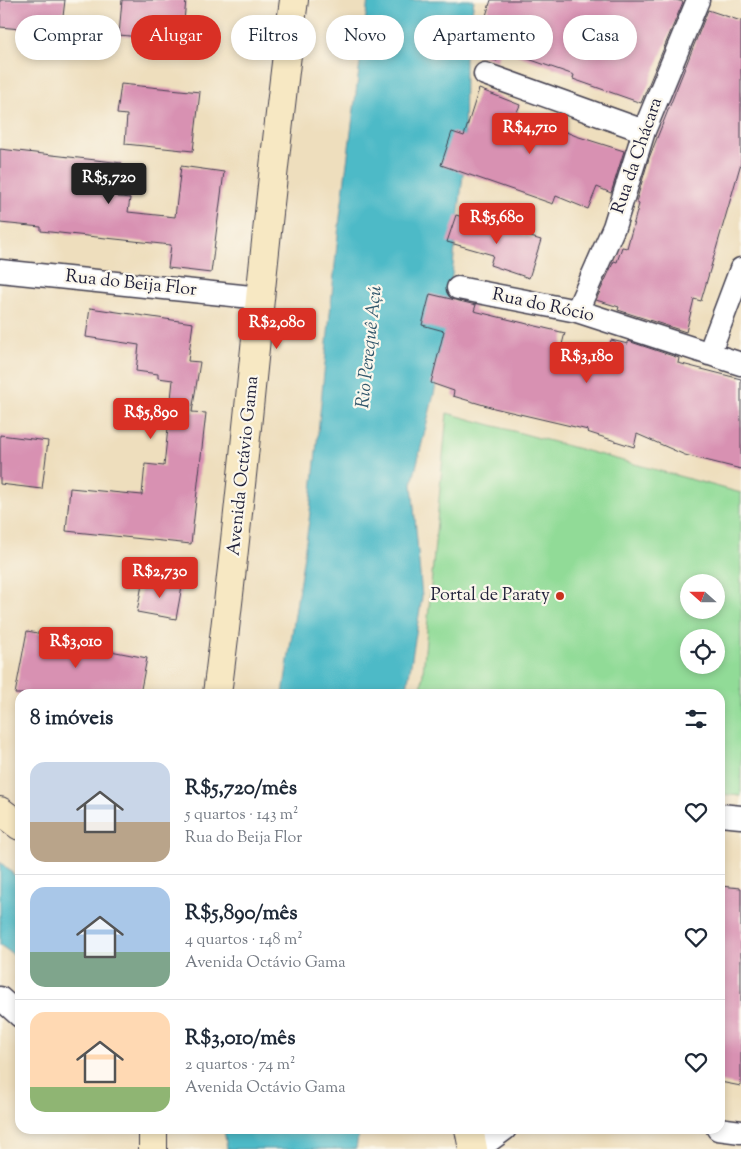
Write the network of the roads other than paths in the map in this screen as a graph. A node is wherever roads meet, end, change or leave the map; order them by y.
1 (294, 0) edge
2 (698, 0) edge
3 (485, 74) dead end
4 (644, 131) junction
5 (741, 269) edge
6 (0, 271) edge
7 (458, 288) dead end
8 (261, 298) junction
9 (577, 311) junction
10 (709, 354) junction
11 (741, 364) edge
12 (218, 689) edge
13 (0, 811) edge
14 (725, 815) edge
15 (741, 817) edge
16 (15, 822) edge
17 (0, 998) edge
18 (15, 1012) edge
19 (725, 1130) edge
20 (741, 1132) edge
21 (152, 1134) edge
22 (470, 1134) edge
23 (498, 1134) edge
24 (153, 1149) edge
25 (473, 1149) edge
26 (478, 1149) edge

1 - 8 street, Avenida Octávio Gama
2 - 4 street, Rua da Chácara
3 - 4 street
4 - 9 street, Rua da Chácara
5 - 10 street
6 - 8 street, Rua do Beija Flor
7 - 9 street, Rua do Rócio
8 - 12 street, Avenida Octávio Gama
9 - 10 street, Rua do Rócio
10 - 11 street, Rua do Rócio
13 - 16 street
14 - 15 street
17 - 18 street
19 - 20 street
21 - 24 street
22 - 25 street
23 - 26 street

